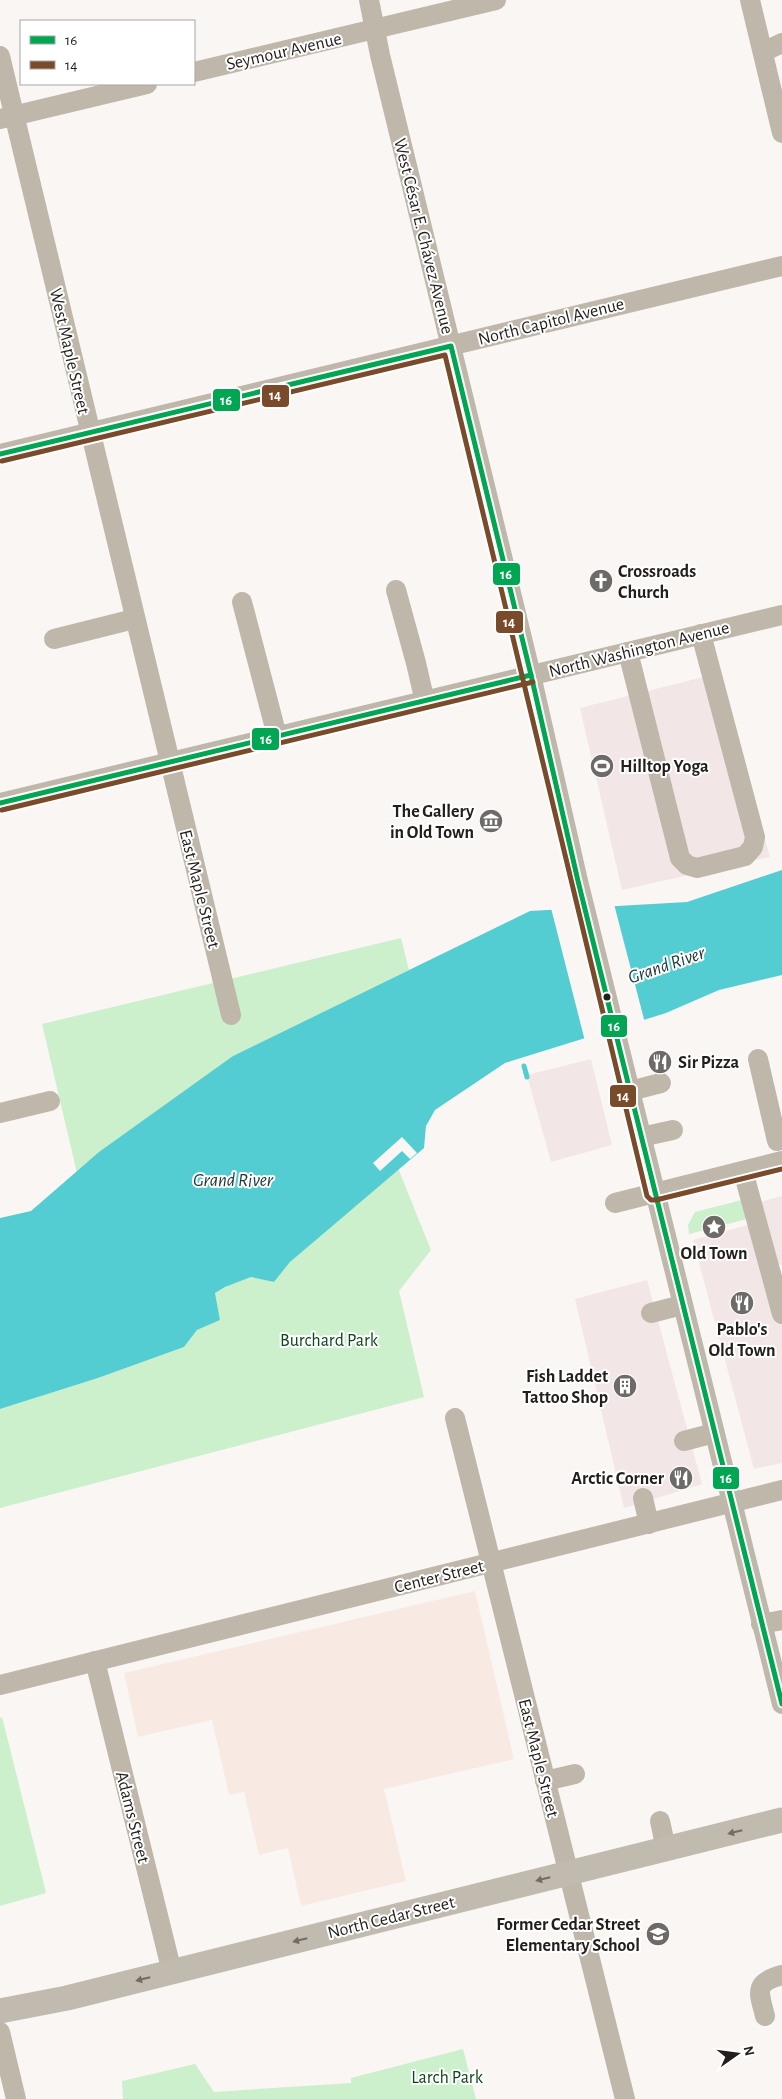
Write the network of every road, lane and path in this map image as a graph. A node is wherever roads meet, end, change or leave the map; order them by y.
1 (369, 0) edge
2 (496, 0) edge
3 (750, 0) edge
4 (476, 2) edge
5 (375, 29) junction
6 (782, 43) edge
7 (762, 52) junction
8 (0, 56) edge
9 (195, 72) edge
10 (143, 85) edge
11 (7, 117) edge
12 (782, 133) edge
13 (782, 266) edge
14 (451, 346) junction
15 (90, 433) junction
16 (0, 454) edge
17 (396, 590) dead end
18 (242, 602) dead end
19 (782, 615) edge
20 (134, 619) junction
21 (701, 634) junction
22 (54, 639) dead end
23 (628, 652) junction
24 (531, 675) junction
25 (424, 702) junction
26 (276, 736) junction
27 (169, 762) junction
28 (0, 804) edge
29 (231, 1015) dead end
30 (758, 1059) dead end
31 (661, 1083) dead end
32 (628, 1084) junction
33 (50, 1101) dead end
34 (0, 1113) edge
35 (673, 1130) dead end
36 (641, 1137) junction
37 (777, 1141) dead end
38 (782, 1161) edge
39 (743, 1171) junction
40 (654, 1193) junction
41 (614, 1203) dead end
42 (682, 1305) junction
43 (651, 1313) dead end
44 (782, 1314) edge
45 (454, 1418) dead end
46 (714, 1433) junction
47 (684, 1441) dead end
48 (782, 1490) edge
49 (643, 1498) dead end
50 (731, 1503) junction
51 (649, 1524) junction
52 (490, 1563) junction
53 (782, 1620) edge
54 (761, 1624) junction
55 (95, 1661) junction
56 (0, 1685) edge
57 (782, 1704) edge
58 (576, 1774) dead end
59 (545, 1781) junction
60 (782, 1820) edge
61 (660, 1822) dead end
62 (666, 1849) junction
63 (569, 1873) junction
64 (172, 1972) junction
65 (782, 1975) edge
66 (0, 2011) edge
67 (765, 2016) dead end
68 (0, 2032) edge
69 (16, 2099) edge
70 (625, 2099) edge

1 - 5 street, West César E. Chávez Avenue
2 - 4 street, Seymour Avenue
3 - 7 street
4 - 5 street, Seymour Avenue
5 - 9 street, Seymour Avenue
5 - 14 street, West César E. Chávez Avenue
6 - 7 street
7 - 12 street
8 - 11 street, West Maple Street
10 - 11 street
11 - 15 street, West Maple Street
13 - 14 street, North Capitol Avenue
14 - 15 street, North Capitol Avenue
14 - 24 street, West César E. Chávez Avenue
15 - 16 street, North Capitol Avenue
15 - 20 street, West Maple Street
17 - 25 street
18 - 26 street
19 - 21 street, North Washington Avenue
20 - 22 street
20 - 27 street, West Maple Street
21 - 23 street, North Washington Avenue
21 - 23 street
23 - 24 street, North Washington Avenue
24 - 25 street, North Washington Avenue
24 - 32 street, West César E. Chávez Avenue
25 - 26 street, North Washington Avenue
26 - 27 street, North Washington Avenue
27 - 28 street, North Washington Avenue
27 - 29 street, East Maple Street
30 - 37 street
31 - 32 street
32 - 36 street, West César E. Chávez Avenue
33 - 34 street
35 - 36 street
36 - 40 street, West César E. Chávez Avenue
38 - 39 street
39 - 40 street
39 - 44 street
40 - 41 street
40 - 42 street, West César E. Chávez Avenue
42 - 43 street
42 - 46 street, West César E. Chávez Avenue
45 - 52 street, East Maple Street
46 - 47 street
46 - 50 street, West César E. Chávez Avenue
48 - 50 street, Center Street
49 - 51 street
50 - 51 street, Center Street
50 - 54 street, West César E. Chávez Avenue
51 - 52 street, Center Street
52 - 55 street, Center Street
52 - 59 street, East Maple Street
53 - 54 street
54 - 57 street, West César E. Chávez Avenue
55 - 56 street, Center Street
55 - 64 street, Adams Street
58 - 59 street
59 - 63 street, East Maple Street
60 -> 62 main road, North Cedar Street
61 - 62 street
62 - 63 main road, North Cedar Street
63 -> 64 main road, North Cedar Street
63 - 70 street, East Maple Street
64 -> 66 main road, North Cedar Street
65 - 67 street
68 - 69 street

